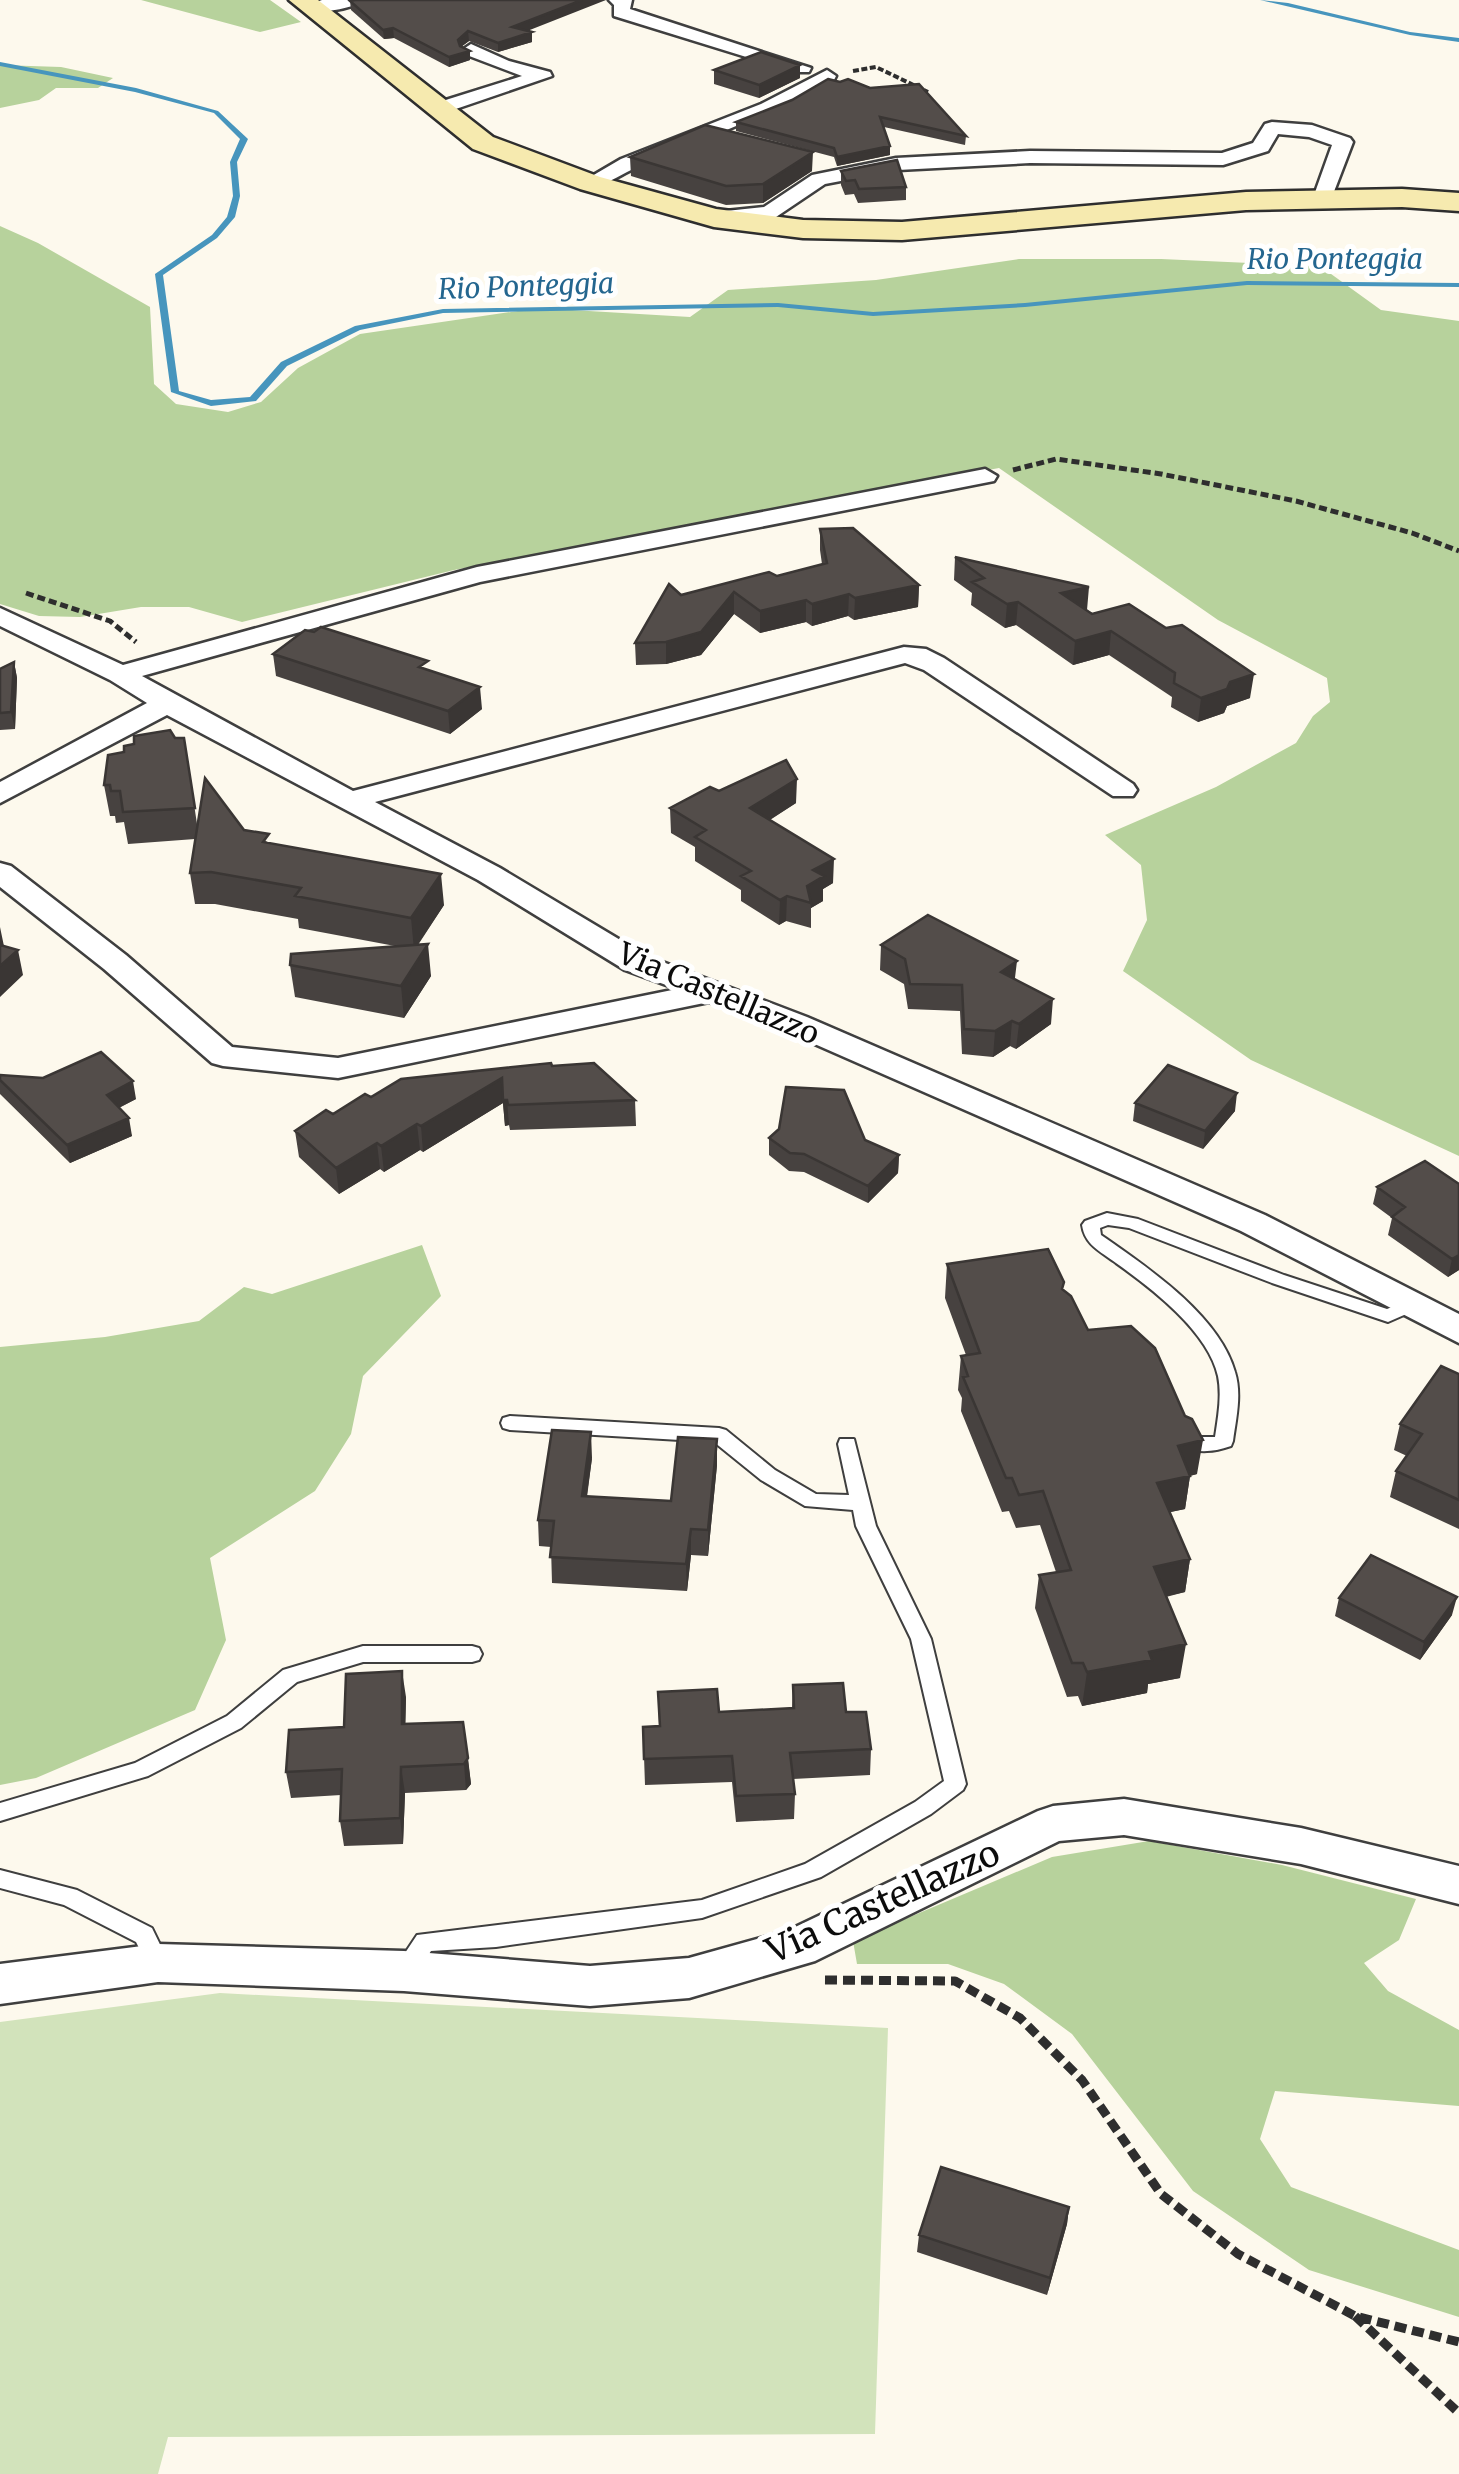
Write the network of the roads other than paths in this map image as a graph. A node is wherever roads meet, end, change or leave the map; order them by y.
1 (356, 0) edge
2 (618, 0) edge
3 (306, 3) edge
4 (471, 50) edge
5 (440, 108) junction
6 (706, 134) junction
7 (740, 142) edge
8 (590, 183) junction
9 (1324, 198) junction
10 (1459, 202) edge
11 (705, 216) junction
12 (985, 476) road end
13 (9, 603) edge
14 (40, 632) junction
15 (0, 644) edge
16 (120, 674) junction
17 (167, 704) junction
18 (1123, 790) dead end
19 (0, 794) edge
20 (350, 800) junction
21 (0, 872) edge
22 (712, 992) junction
23 (1414, 1304) junction
24 (1459, 1330) edge
25 (1182, 1412) edge
26 (510, 1423) dead end
27 (847, 1444) dead end
28 (860, 1502) junction
29 (472, 1654) dead end
30 (0, 1812) edge
31 (0, 1879) edge
32 (1459, 1886) edge
33 (158, 1963) junction
34 (404, 1971) junction
35 (0, 1984) edge

1 - 3 street
2 - 6 street
3 - 5 street
4 - 5 street
5 - 8 street
6 - 7 street
6 - 8 street
8 - 11 street
9 - 10 street
9 - 11 street
9 - 11 street
12 - 16 street
13 - 14 street, Via Castellazzo
14 - 15 street
14 - 16 street, Via Castellazzo
16 - 17 street, Via Castellazzo
17 - 19 street
17 - 20 street, Via Castellazzo
18 - 20 street
20 - 22 street, Via Castellazzo
21 - 22 street
22 - 23 street, Via Castellazzo
23 - 24 street, Via Castellazzo
23 - 25 lane
26 - 28 lane
27 - 28 lane
28 - 34 lane
29 - 30 lane
31 - 33 lane
32 - 34 street, Via Castellazzo
33 - 34 street, Via Castellazzo
33 - 35 street, Via Castellazzo

